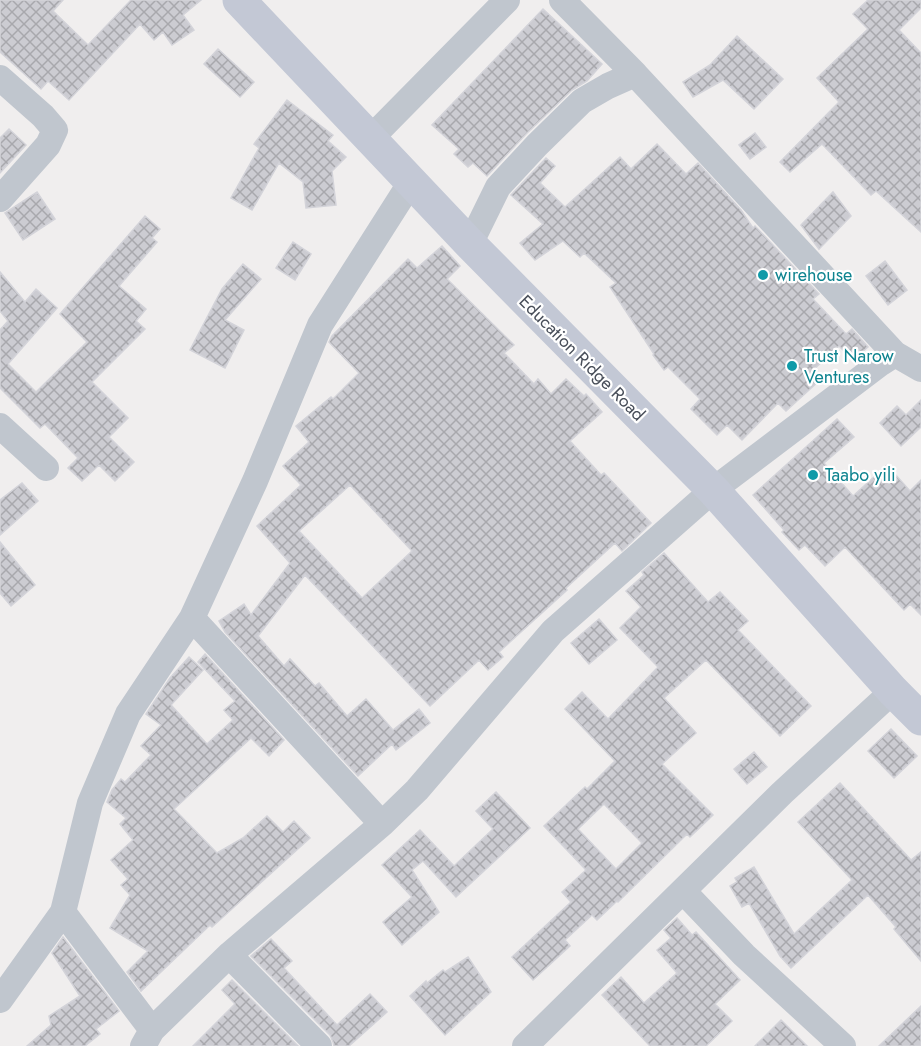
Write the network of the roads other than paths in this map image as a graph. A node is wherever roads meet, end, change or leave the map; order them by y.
1 (239, 0) edge
2 (507, 0) edge
3 (561, 0) edge
4 (635, 74) junction
5 (0, 78) edge
6 (370, 139) junction
7 (411, 183) junction
8 (0, 199) edge
9 (470, 244) junction
10 (895, 354) junction
11 (921, 369) edge
12 (0, 426) edge
13 (46, 468) dead end
14 (713, 490) junction
15 (192, 618) junction
16 (893, 691) junction
17 (921, 719) edge
18 (382, 824) junction
19 (683, 891) junction
20 (63, 912) junction
21 (229, 955) junction
22 (0, 1000) edge
23 (147, 1038) edge
24 (311, 1043) edge
25 (525, 1046) edge
26 (843, 1046) edge

1 - 6 main road, Education Ridge Road
2 - 6 street
3 - 4 street
4 - 9 street
4 - 10 street
5 - 8 street
6 - 7 main road, Education Ridge Road
7 - 9 main road, Education Ridge Road
7 - 15 street
9 - 14 main road, Education Ridge Road
10 - 11 street
10 - 14 street
12 - 13 street
14 - 16 main road, Education Ridge Road
14 - 18 street
15 - 18 street
15 - 20 street
16 - 17 main road, Education Ridge Road
16 - 19 street
18 - 21 street
19 - 25 street
19 - 26 street
20 - 22 street
20 - 23 street
21 - 23 street
21 - 24 street

